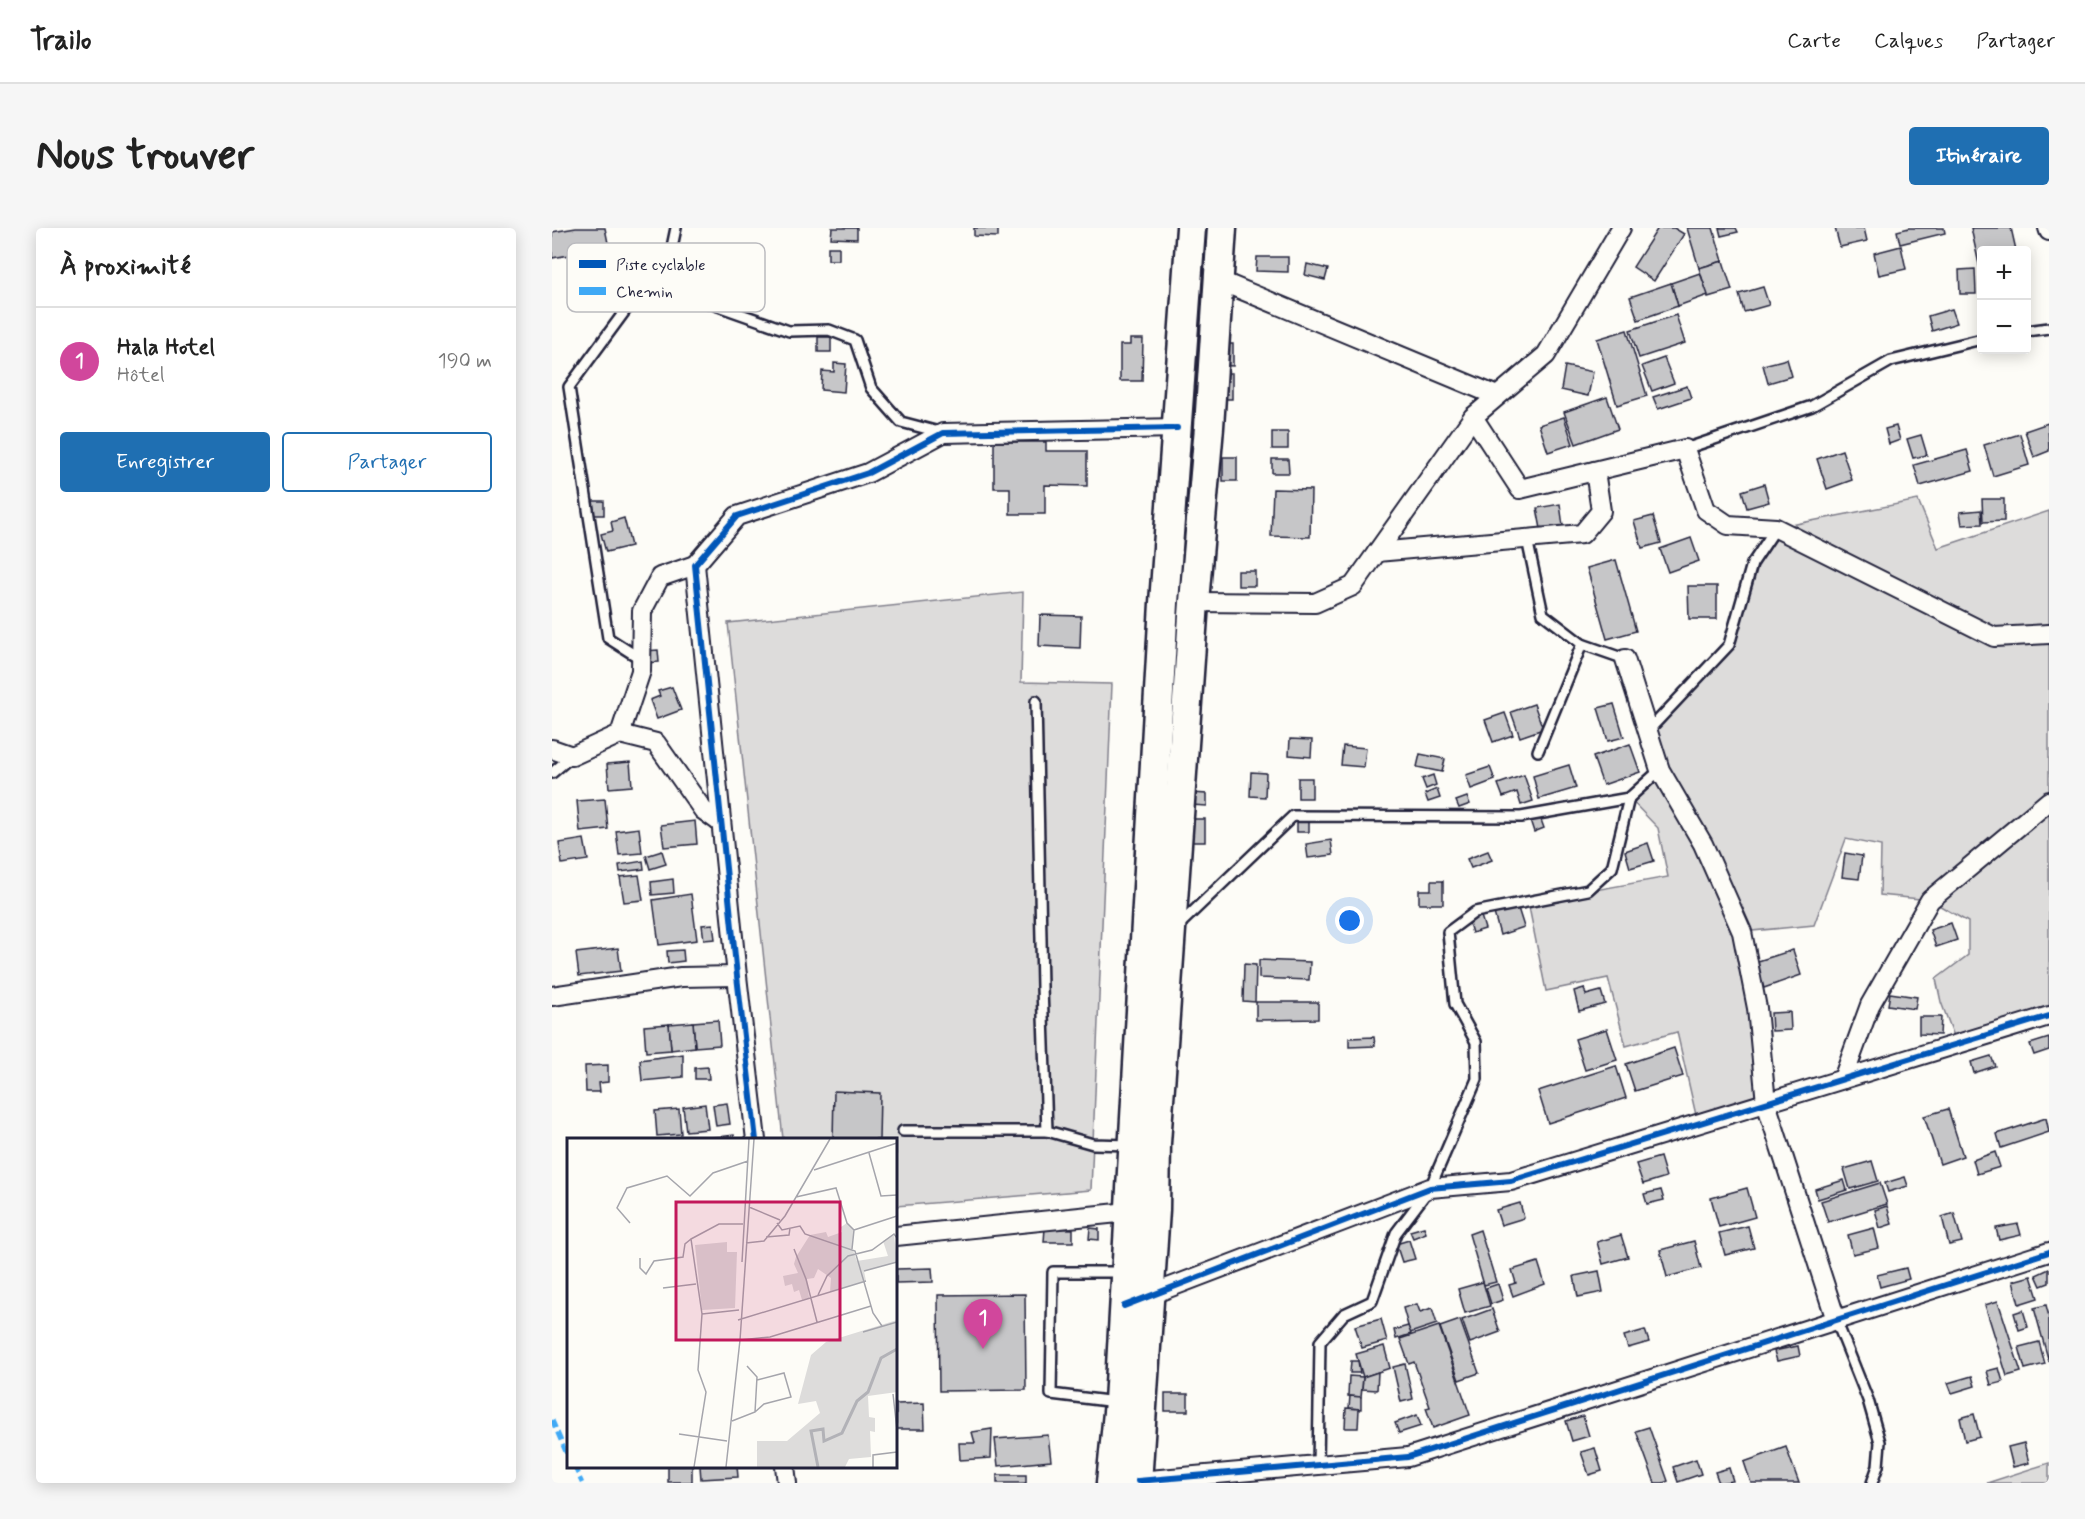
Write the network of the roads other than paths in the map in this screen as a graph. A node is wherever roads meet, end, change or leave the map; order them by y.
1 (676, 228) edge
2 (1191, 228) edge
3 (1222, 228) edge
4 (1621, 228) edge
5 (673, 243) edge
6 (1218, 280) junction
7 (623, 312) edge
8 (736, 312) edge
9 (2049, 328) edge
10 (2031, 330) edge
11 (1977, 340) edge
12 (1497, 396) junction
13 (1473, 417) junction
14 (1177, 428) junction
15 (943, 434) junction
16 (1685, 449) junction
17 (1595, 471) junction
18 (1776, 528) junction
19 (1527, 539) junction
20 (1377, 552) junction
21 (695, 565) junction
22 (1194, 602) junction
23 (2049, 634) edge
24 (1582, 644) junction
25 (641, 659) junction
26 (1625, 659) joint
27 (1036, 701) dead end
28 (1648, 731) junction
29 (620, 734) junction
30 (552, 750) edge
31 (1538, 750) dead end
32 (572, 756) junction
33 (1660, 770) junction
34 (552, 773) edge
35 (1629, 798) junction
36 (2049, 801) edge
37 (721, 823) junction
38 (1171, 932) junction
39 (737, 976) junction
40 (1154, 995) junction
41 (552, 996) edge
42 (2049, 1016) edge
43 (1843, 1079) junction
44 (1766, 1103) junction
45 (903, 1131) dead end
46 (1047, 1131) junction
47 (756, 1138) edge
48 (1132, 1145) junction
49 (1430, 1188) junction
50 (1128, 1212) junction
51 (897, 1236) edge
52 (2049, 1252) edge
53 (1125, 1272) junction
54 (1150, 1295) junction
55 (1124, 1306) junction
56 (1836, 1320) junction
57 (1119, 1402) junction
58 (1318, 1466) junction
59 (785, 1468) edge
60 (1129, 1482) edge
61 (787, 1483) edge
62 (1872, 1483) edge

1 - 5 lane
2 - 14 main road
3 - 6 main road
4 - 12 street
6 - 12 street
6 - 22 main road
7 - 25 lane
8 - 15 lane
9 - 10 lane
11 - 16 lane
12 - 13 street
13 - 17 street
13 - 20 street
14 - 15 street
14 - 40 main road
15 - 21 street
16 - 17 street
16 - 18 street
17 - 19 street
18 - 23 street
18 - 28 lane
19 - 20 street
19 - 24 lane
20 - 22 street
21 - 25 street
21 - 37 street
22 - 38 main road
24 - 26 lane
24 - 31 lane
25 - 29 street
26 - 28 street
27 - 46 lane
28 - 33 street
29 - 32 street
29 - 37 street
30 - 32 street
32 - 34 lane
33 - 35 lane
33 - 44 street
35 - 38 lane
35 - 49 lane
36 - 43 street
37 - 39 street
38 - 40 main road
39 - 41 street
39 - 47 street
40 - 48 main road
40 - 54 main road
42 - 43 street
43 - 44 street
44 - 49 street
44 - 56 street
45 - 46 lane
46 - 48 lane
48 - 50 main road
49 - 54 street
49 - 58 lane
50 - 51 street
50 - 53 main road
52 - 56 street
53 - 55 main road
53 - 57 lane
54 - 55 street
54 - 60 main road
55 - 57 main road
56 - 58 street
56 - 62 lane
57 - 60 main road
58 - 60 street
59 - 61 street

